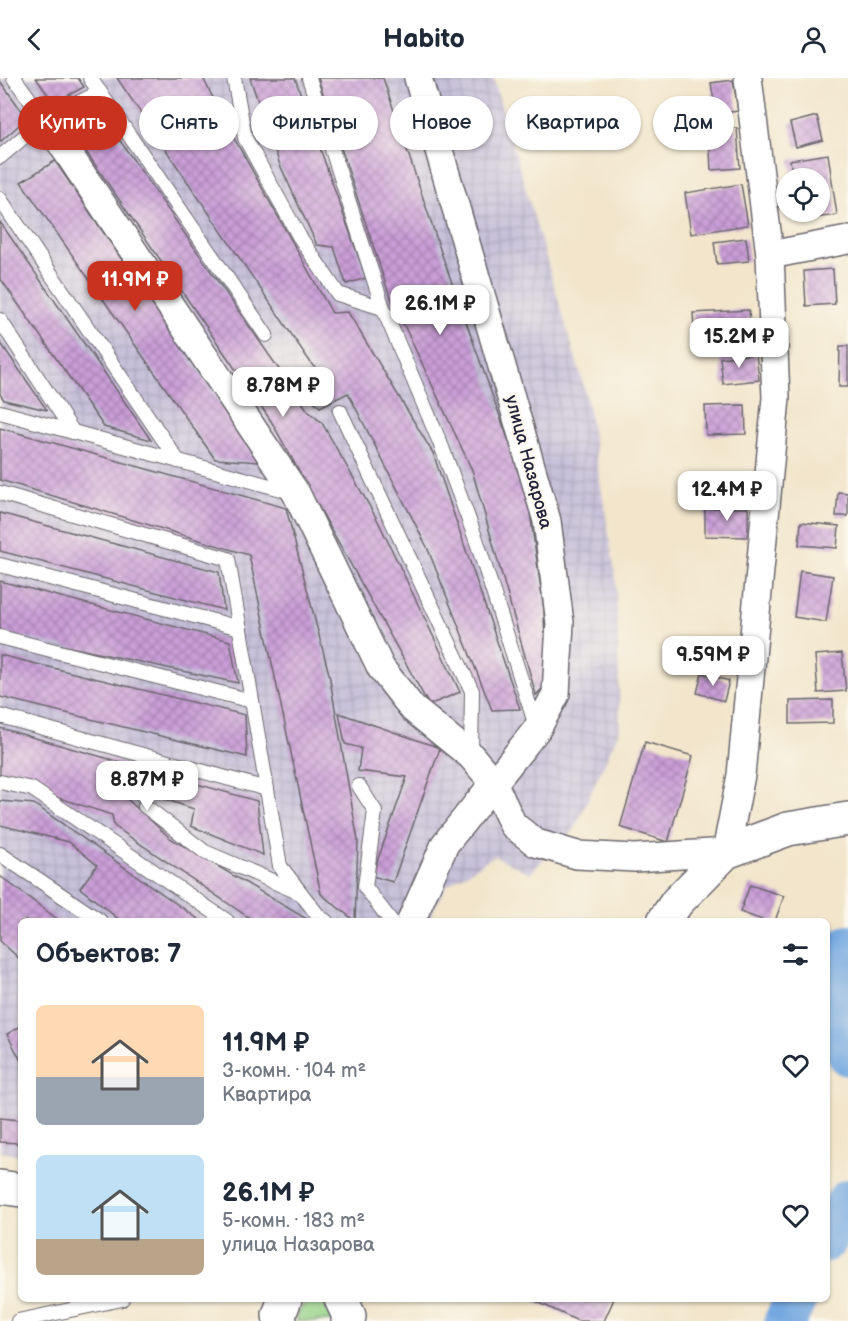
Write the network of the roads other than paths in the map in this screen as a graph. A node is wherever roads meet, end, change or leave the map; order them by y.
1 (14, 78) edge
2 (90, 78) edge
3 (234, 78) edge
4 (309, 78) edge
5 (418, 78) edge
6 (748, 78) edge
7 (99, 92) junction
8 (27, 96) edge
9 (93, 96) edge
10 (18, 145) edge
11 (65, 150) edge
12 (0, 157) edge
13 (0, 199) edge
14 (848, 240) edge
15 (770, 255) junction
16 (383, 308) junction
17 (0, 320) edge
18 (266, 335) dead end
19 (340, 411) dead end
20 (0, 412) edge
21 (73, 432) junction
22 (178, 460) junction
23 (0, 493) edge
24 (296, 493) junction
25 (0, 565) edge
26 (240, 628) junction
27 (0, 637) edge
28 (252, 701) junction
29 (0, 716) edge
30 (537, 729) junction
31 (471, 756) junction
32 (0, 782) edge
33 (493, 782) junction
34 (359, 786) dead end
35 (267, 789) junction
36 (145, 806) dead end
37 (848, 819) edge
38 (726, 852) junction
39 (0, 854) edge
40 (300, 892) junction
41 (96, 918) edge
42 (223, 918) edge
43 (320, 918) edge
44 (389, 918) edge
45 (412, 918) edge
46 (666, 918) edge
47 (0, 1187) edge
48 (18, 1190) edge
49 (108, 1302) edge
50 (342, 1302) edge
51 (18, 1321) edge
52 (348, 1321) edge

1 - 8 lane
2 - 7 lane
3 - 16 lane
4 - 16 lane
5 - 30 street, улица Назарова
6 - 15 street
7 - 9 lane
7 - 18 lane
10 - 12 lane
11 - 24 street
13 - 22 lane
14 - 15 street
15 - 38 street
16 - 30 lane
17 - 21 lane
19 - 31 lane
20 - 21 lane
21 - 22 lane
22 - 24 lane
23 - 26 lane
24 - 31 street
25 - 26 lane
26 - 28 lane
27 - 28 lane
28 - 35 lane
29 - 35 lane
30 - 33 street, улица Назарова
31 - 33 street
32 - 42 lane
33 - 38 street
33 - 45 street, улица Назарова
34 - 44 lane
35 - 40 lane
36 - 40 lane
37 - 38 main road
38 - 46 main road
39 - 41 lane
40 - 43 lane
47 - 48 main road
49 - 51 lane
50 - 52 main road

